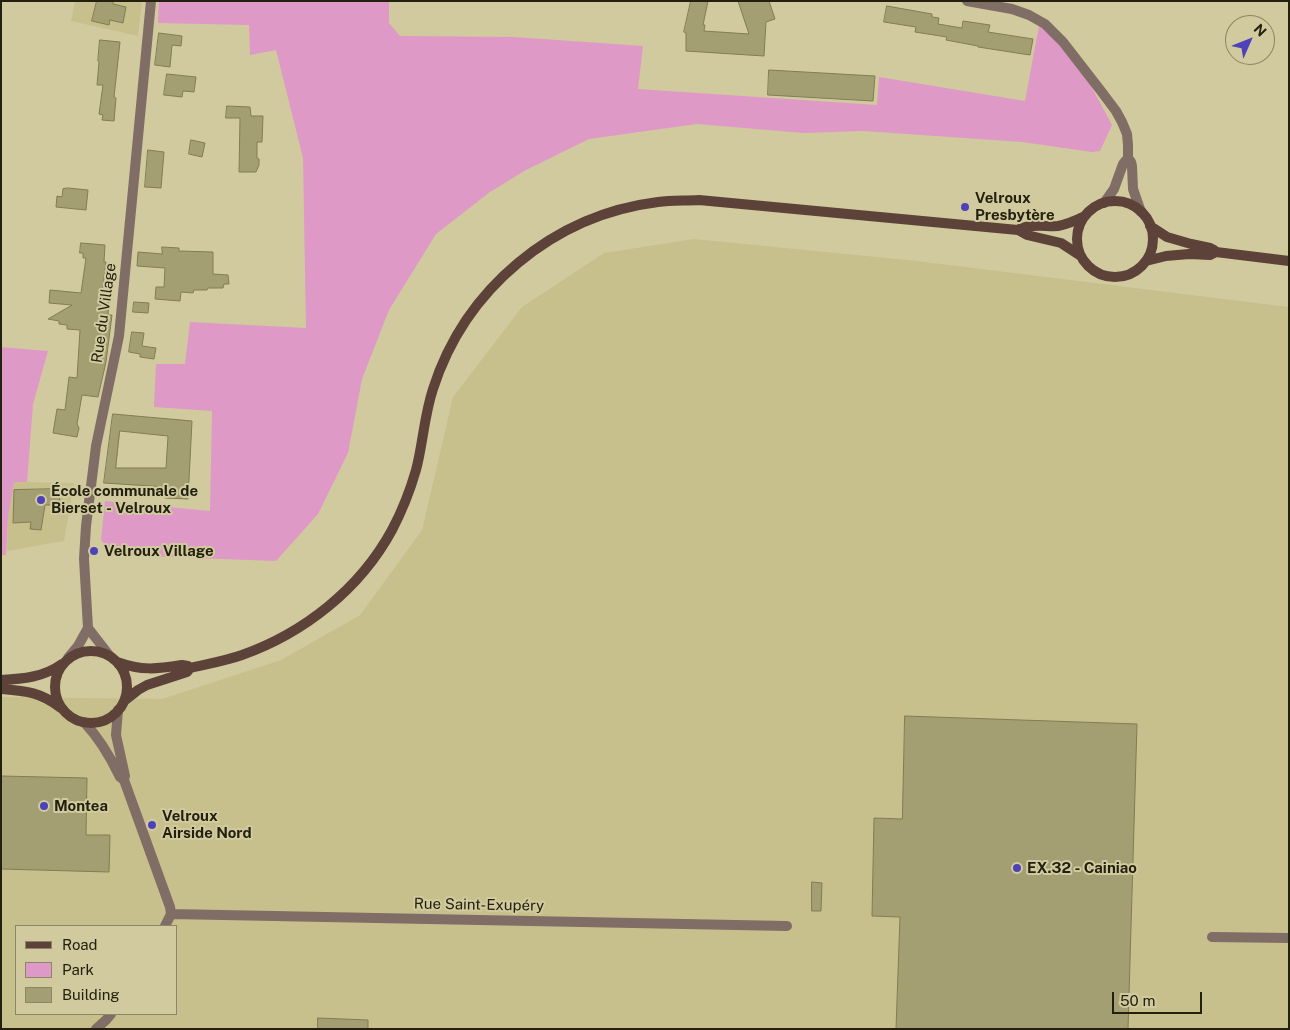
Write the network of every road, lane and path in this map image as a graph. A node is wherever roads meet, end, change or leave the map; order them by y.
1 (151, 1) edge
2 (967, 1) edge
3 (1128, 158) junction
4 (1104, 203) junction
5 (1141, 212) junction
6 (1085, 216) junction
7 (1150, 226) junction
8 (1018, 230) junction
9 (1216, 252) junction
10 (1081, 256) junction
11 (1146, 261) junction
12 (1289, 261) edge
13 (88, 628) junction
14 (113, 659) junction
15 (67, 660) junction
16 (190, 668) junction
17 (1, 680) edge
18 (1, 689) edge
19 (124, 701) junction
20 (64, 710) junction
21 (118, 710) junction
22 (84, 722) junction
23 (124, 780) junction
24 (171, 914) junction
25 (165, 925) edge
26 (787, 926) dead end
27 (1212, 937) dead end
28 (1289, 938) edge
29 (110, 1015) edge
30 (96, 1029) edge

1 - 13 street, Rue du Village
2 - 3 street
3 - 4 street
3 - 5 street
4 - 5 street
4 - 6 street
5 - 7 street
6 - 8 street
6 - 10 street
7 - 9 street
7 - 11 street
8 - 10 street
8 - 16 street
9 - 11 street
9 - 12 street
10 - 11 street
13 - 14 street
13 - 15 street
14 - 15 street
14 - 16 street
14 - 19 street
15 - 17 street
15 - 20 street
16 - 19 street
18 - 20 street
19 - 21 street
20 - 22 street
21 - 22 street
21 - 23 street
22 - 23 street
23 - 24 street
24 - 25 street
24 - 26 street, Rue Saint-Exupéry
27 - 28 street
29 - 30 street

